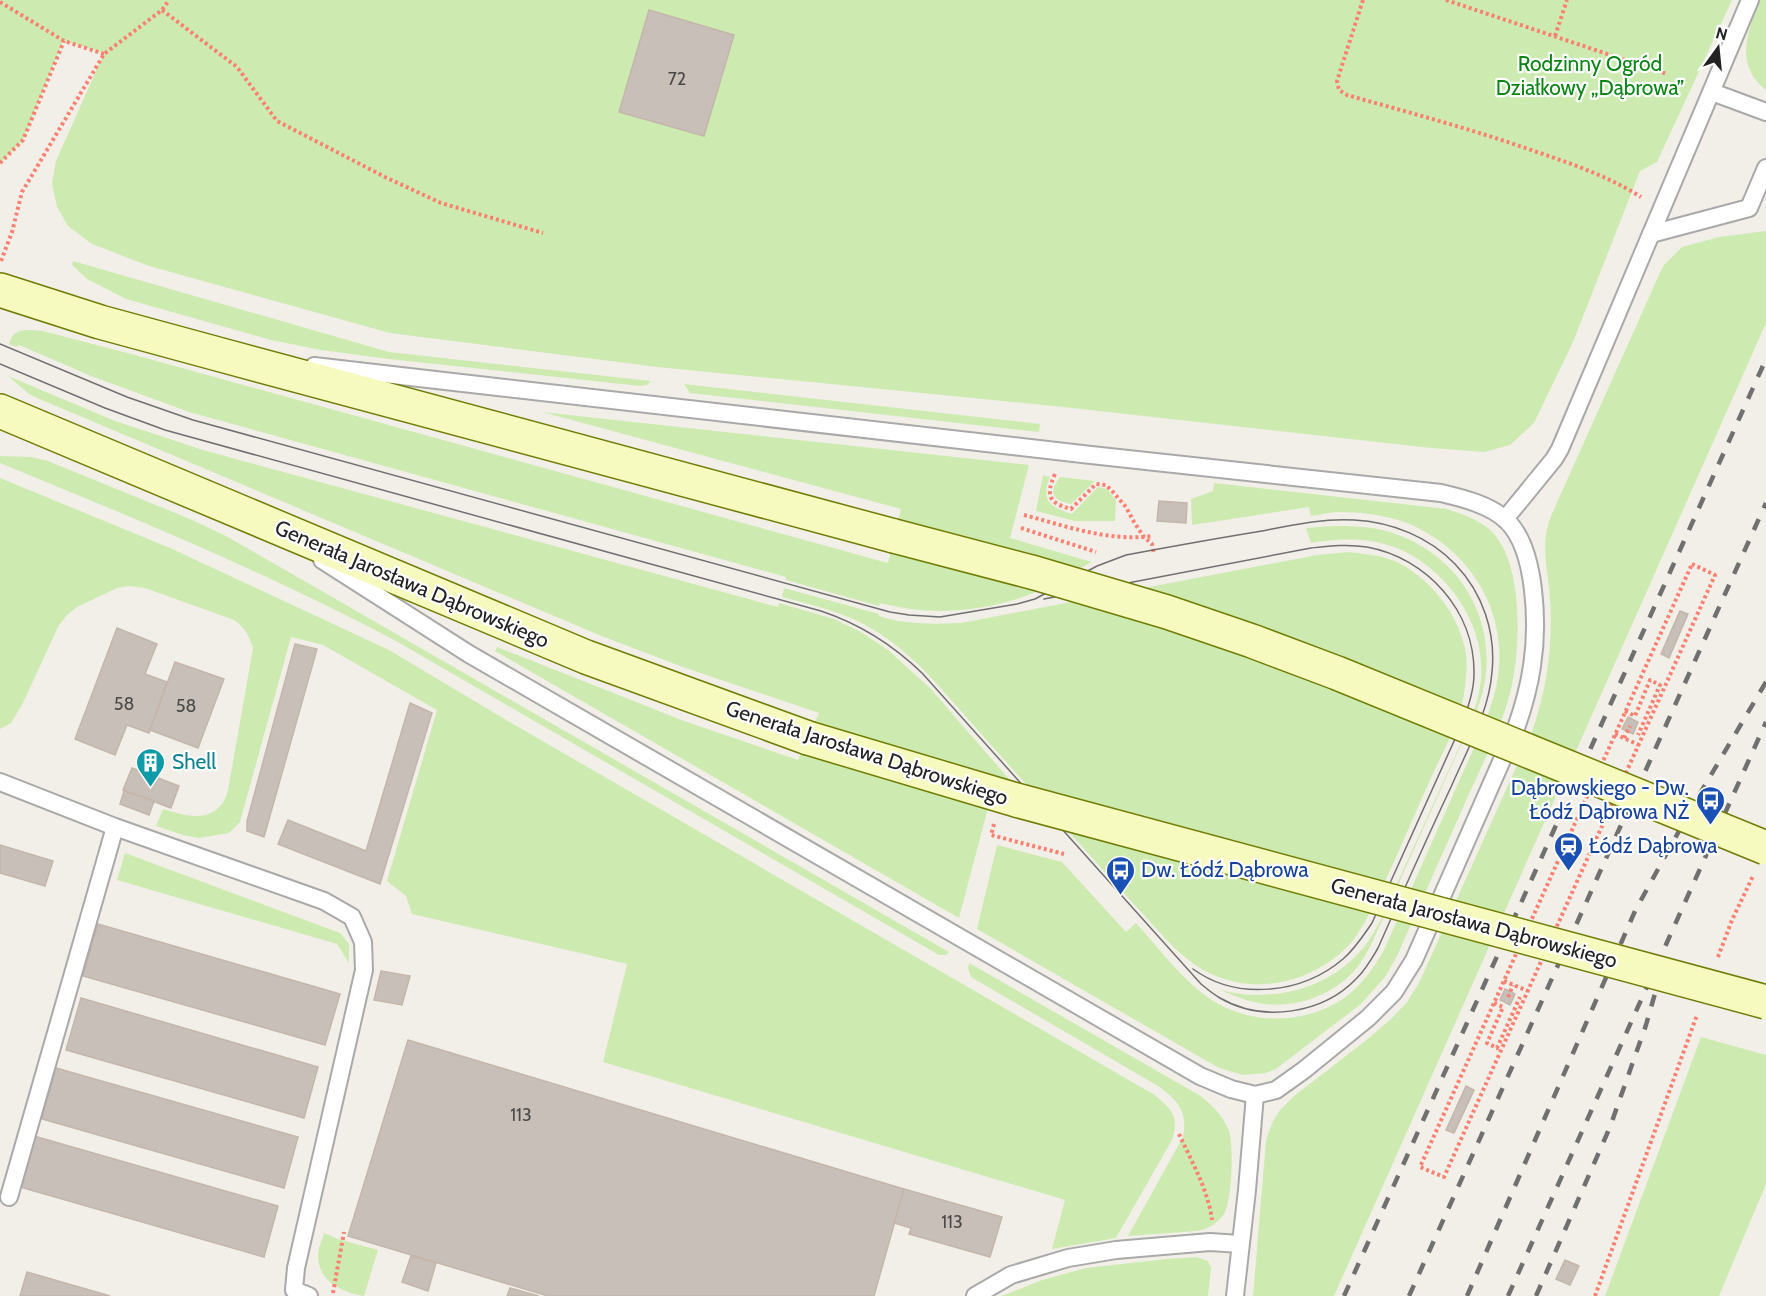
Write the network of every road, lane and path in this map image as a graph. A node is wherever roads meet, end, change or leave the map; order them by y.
1 (169, 0) edge
2 (1363, 0) edge
3 (1446, 0) edge
4 (1567, 0) edge
5 (1750, 0) edge
6 (0, 2) edge
7 (162, 10) junction
8 (1554, 36) junction
9 (64, 41) junction
10 (104, 54) junction
11 (1667, 74) dead end
12 (1713, 92) junction
13 (1766, 112) edge
14 (0, 163) edge
15 (1766, 168) edge
16 (1661, 210) junction
17 (543, 233) dead end
18 (1651, 234) junction
19 (0, 265) edge
20 (0, 290) edge
21 (225, 356) junction
22 (0, 411) edge
23 (1056, 471) dead end
24 (1024, 515) dead end
25 (1505, 519) junction
26 (263, 522) junction
27 (1021, 528) dead end
28 (1153, 536) dead end
29 (1144, 537) junction
30 (1096, 552) dead end
31 (1154, 554) dead end
32 (1625, 711) junction
33 (1630, 726) dead end
34 (1615, 734) junction
35 (1638, 735) dead end
36 (1624, 738) junction
37 (1639, 745) junction
38 (0, 783) edge
39 (115, 828) junction
40 (991, 835) dead end
41 (1064, 854) dead end
42 (1760, 860) edge
43 (1717, 960) dead end
44 (1504, 981) junction
45 (1513, 985) junction
46 (1528, 991) junction
47 (1508, 997) dead end
48 (1520, 998) dead end
49 (1766, 1002) edge
50 (1494, 1004) junction
51 (1699, 1010) dead end
52 (1255, 1095) junction
53 (1179, 1134) dead end
54 (9, 1197) dead end
55 (344, 1232) dead end
56 (1210, 1242) junction
57 (1240, 1244) junction
58 (309, 1296) edge
59 (333, 1296) edge
60 (975, 1296) edge
61 (1235, 1296) edge
62 (1595, 1296) edge

1 - 7 path
2 - 16 path
3 - 8 path
4 - 8 path
5 - 12 lane
6 - 9 path
7 - 10 path
7 - 17 path
8 - 11 path
9 - 10 path
9 - 14 path
10 - 19 path
12 - 13 lane
12 - 16 lane
15 - 18 lane
16 - 18 lane
18 - 25 lane
20 - 21 main road
21 - 25 lane
21 - 42 main road, bridge
22 - 26 main road, Generała Jarosława Dąbrowskiego
23 - 29 path
24 - 29 path
25 - 52 lane
26 - 49 main road, Generała Jarosława Dąbrowskiego, bridge
26 - 52 lane
27 - 30 path
28 - 29 path
29 - 31 path
32 - 34 path
32 - 35 path
32 - 37 path
33 - 36 path
34 - 36 path
34 - 44 path
36 - 37 path
37 - 46 path
38 - 39 lane
39 - 54 lane
39 - 58 lane
40 - 41 path
42 - 43 path
44 - 45 path
44 - 50 path
45 - 46 path
45 - 47 path
46 - 50 path
48 - 50 path
51 - 62 path
52 - 57 lane
53 - 56 path
55 - 59 path
56 - 57 lane
56 - 60 lane
57 - 61 lane

